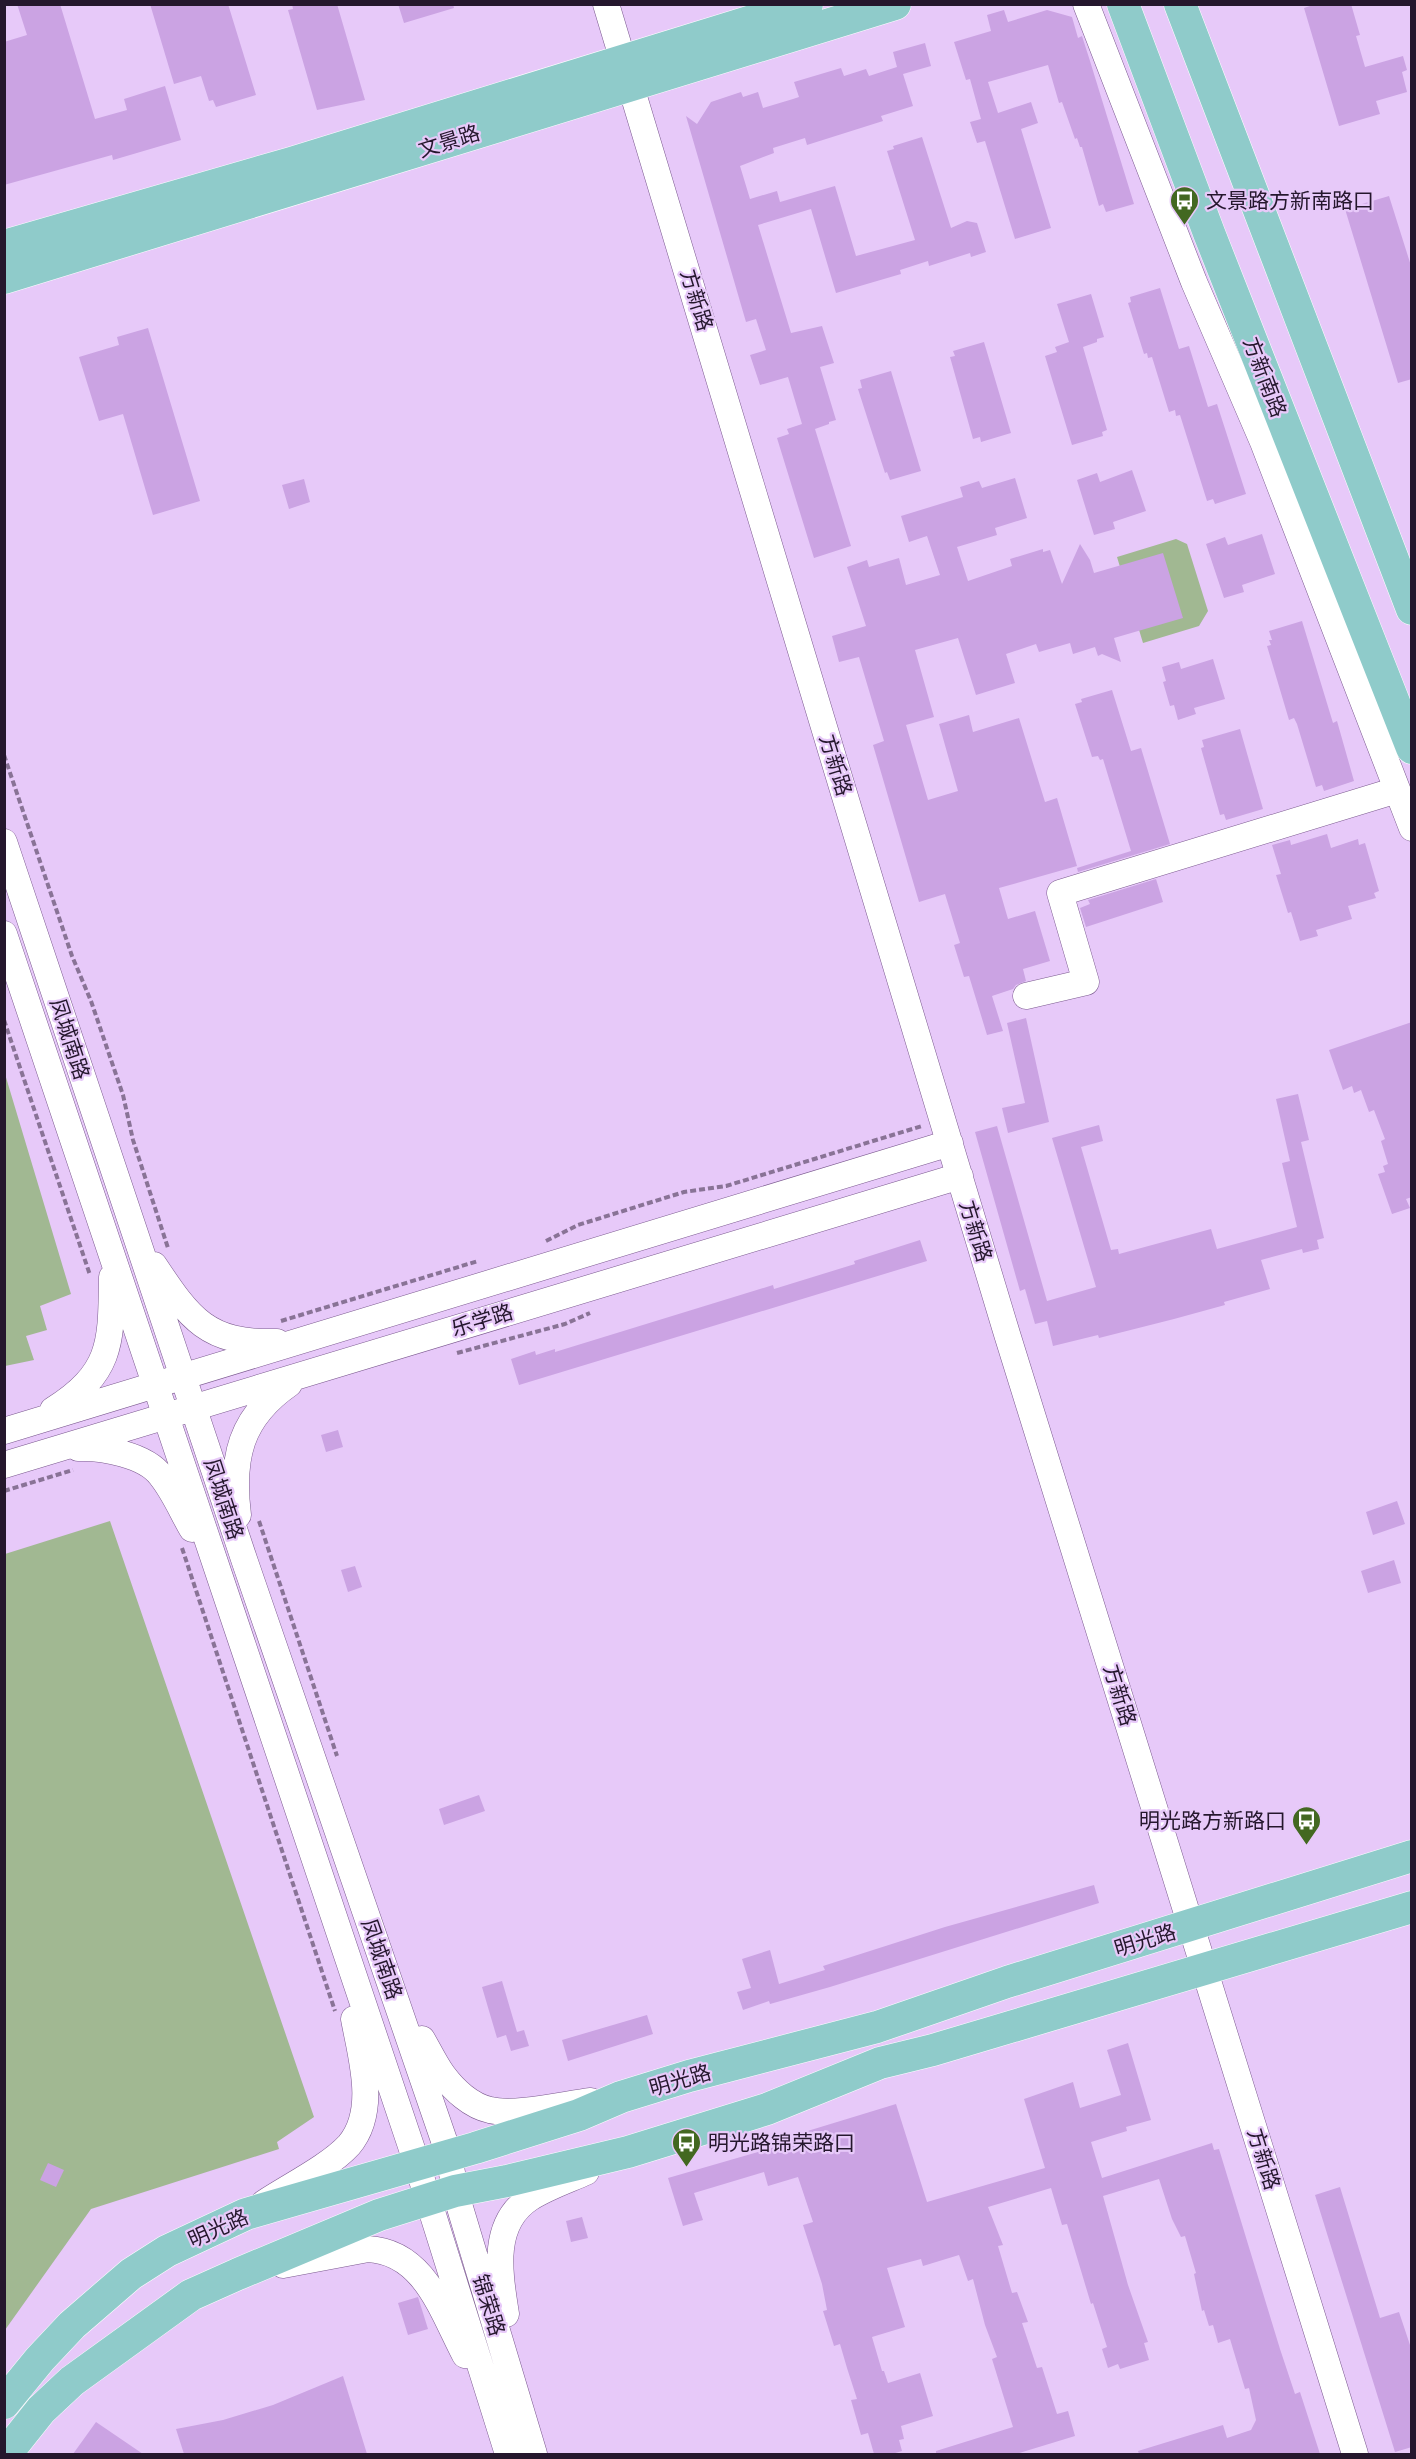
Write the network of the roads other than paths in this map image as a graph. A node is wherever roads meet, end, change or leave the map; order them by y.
1 (606, 4) edge
2 (807, 4) edge
3 (894, 4) edge
4 (1086, 4) edge
5 (1123, 4) edge
6 (1180, 4) edge
7 (628, 73) junction
8 (4, 246) edge
9 (4, 278) edge
10 (1412, 609) edge
11 (1412, 748) edge
12 (1397, 790) junction
13 (1412, 828) edge
14 (4, 842) edge
15 (4, 934) edge
16 (1026, 996) dead end
17 (946, 1131) junction
18 (960, 1176) junction
19 (137, 1238) junction
20 (110, 1247) junction
21 (301, 1341) junction
22 (309, 1373) junction
23 (183, 1377) junction
24 (156, 1385) junction
25 (194, 1408) junction
26 (166, 1416) junction
27 (33, 1423) junction
28 (4, 1431) edge
29 (42, 1454) junction
30 (4, 1465) edge
31 (245, 1562) junction
32 (218, 1570) junction
33 (1412, 1856) edge
34 (1412, 1907) edge
35 (1192, 1925) junction
36 (338, 1930) junction
37 (1205, 1967) junction
38 (392, 1988) junction
39 (621, 2097) junction
40 (628, 2152) junction
41 (450, 2155) junction
42 (417, 2164) junction
43 (442, 2195) junction
44 (246, 2214) junction
45 (238, 2274) junction
46 (4, 2403) edge
47 (494, 2409) junction
48 (522, 2412) junction
49 (6, 2454) edge
50 (508, 2454) edge
51 (534, 2454) edge
52 (1355, 2454) edge

1 - 7 street, 方新路
2 - 7 main road, 文景路
3 - 7 main road, 文景路
4 - 12 street
5 - 11 main road, 方新南路
6 - 10 main road
7 - 8 main road, 文景路
7 - 9 main road, 文景路
7 - 17 street, 方新路
12 - 13 street
12 - 16 street
14 - 19 street, 凤城南路
15 - 20 street, 凤城南路
17 - 18 street, 方新路
17 - 21 street, 乐学路
18 - 22 street, 乐学路
18 - 35 street, 方新路
19 - 21 street
19 - 23 street, 凤城南路
20 - 24 street, 凤城南路
20 - 27 street
21 - 23 street, 乐学路
22 - 25 street, 乐学路
22 - 31 street
23 - 24 street, 乐学路
23 - 25 street, 凤城南路
24 - 26 street, 凤城南路
24 - 27 street, 乐学路
25 - 26 street, 乐学路
25 - 31 street, 凤城南路
26 - 29 street, 乐学路
26 - 32 street, 凤城南路
27 - 28 street, 乐学路
29 - 30 street, 乐学路
29 - 32 street
31 - 38 street, 凤城南路
32 - 36 street, 凤城南路
33 - 35 main road, 明光路
34 - 37 main road, 明光路
35 - 37 street, 方新路
35 - 39 main road, 明光路
36 - 42 street, 凤城南路
36 - 44 street
37 - 40 main road, 明光路
37 - 52 street, 方新路
38 - 39 street
38 - 41 street, 凤城南路
39 - 41 main road, 明光路
40 - 43 main road, 明光路
40 - 48 street
41 - 42 main road, 明光路
41 - 43 street, 锦荣路
42 - 43 street, 锦荣路
42 - 44 main road, 明光路
43 - 45 main road, 明光路
43 - 47 street, 锦荣路
43 - 48 street, 锦荣路
44 - 46 main road, 明光路
45 - 47 street
45 - 49 main road, 明光路
47 - 50 street, 锦荣路
48 - 51 street, 锦荣路

